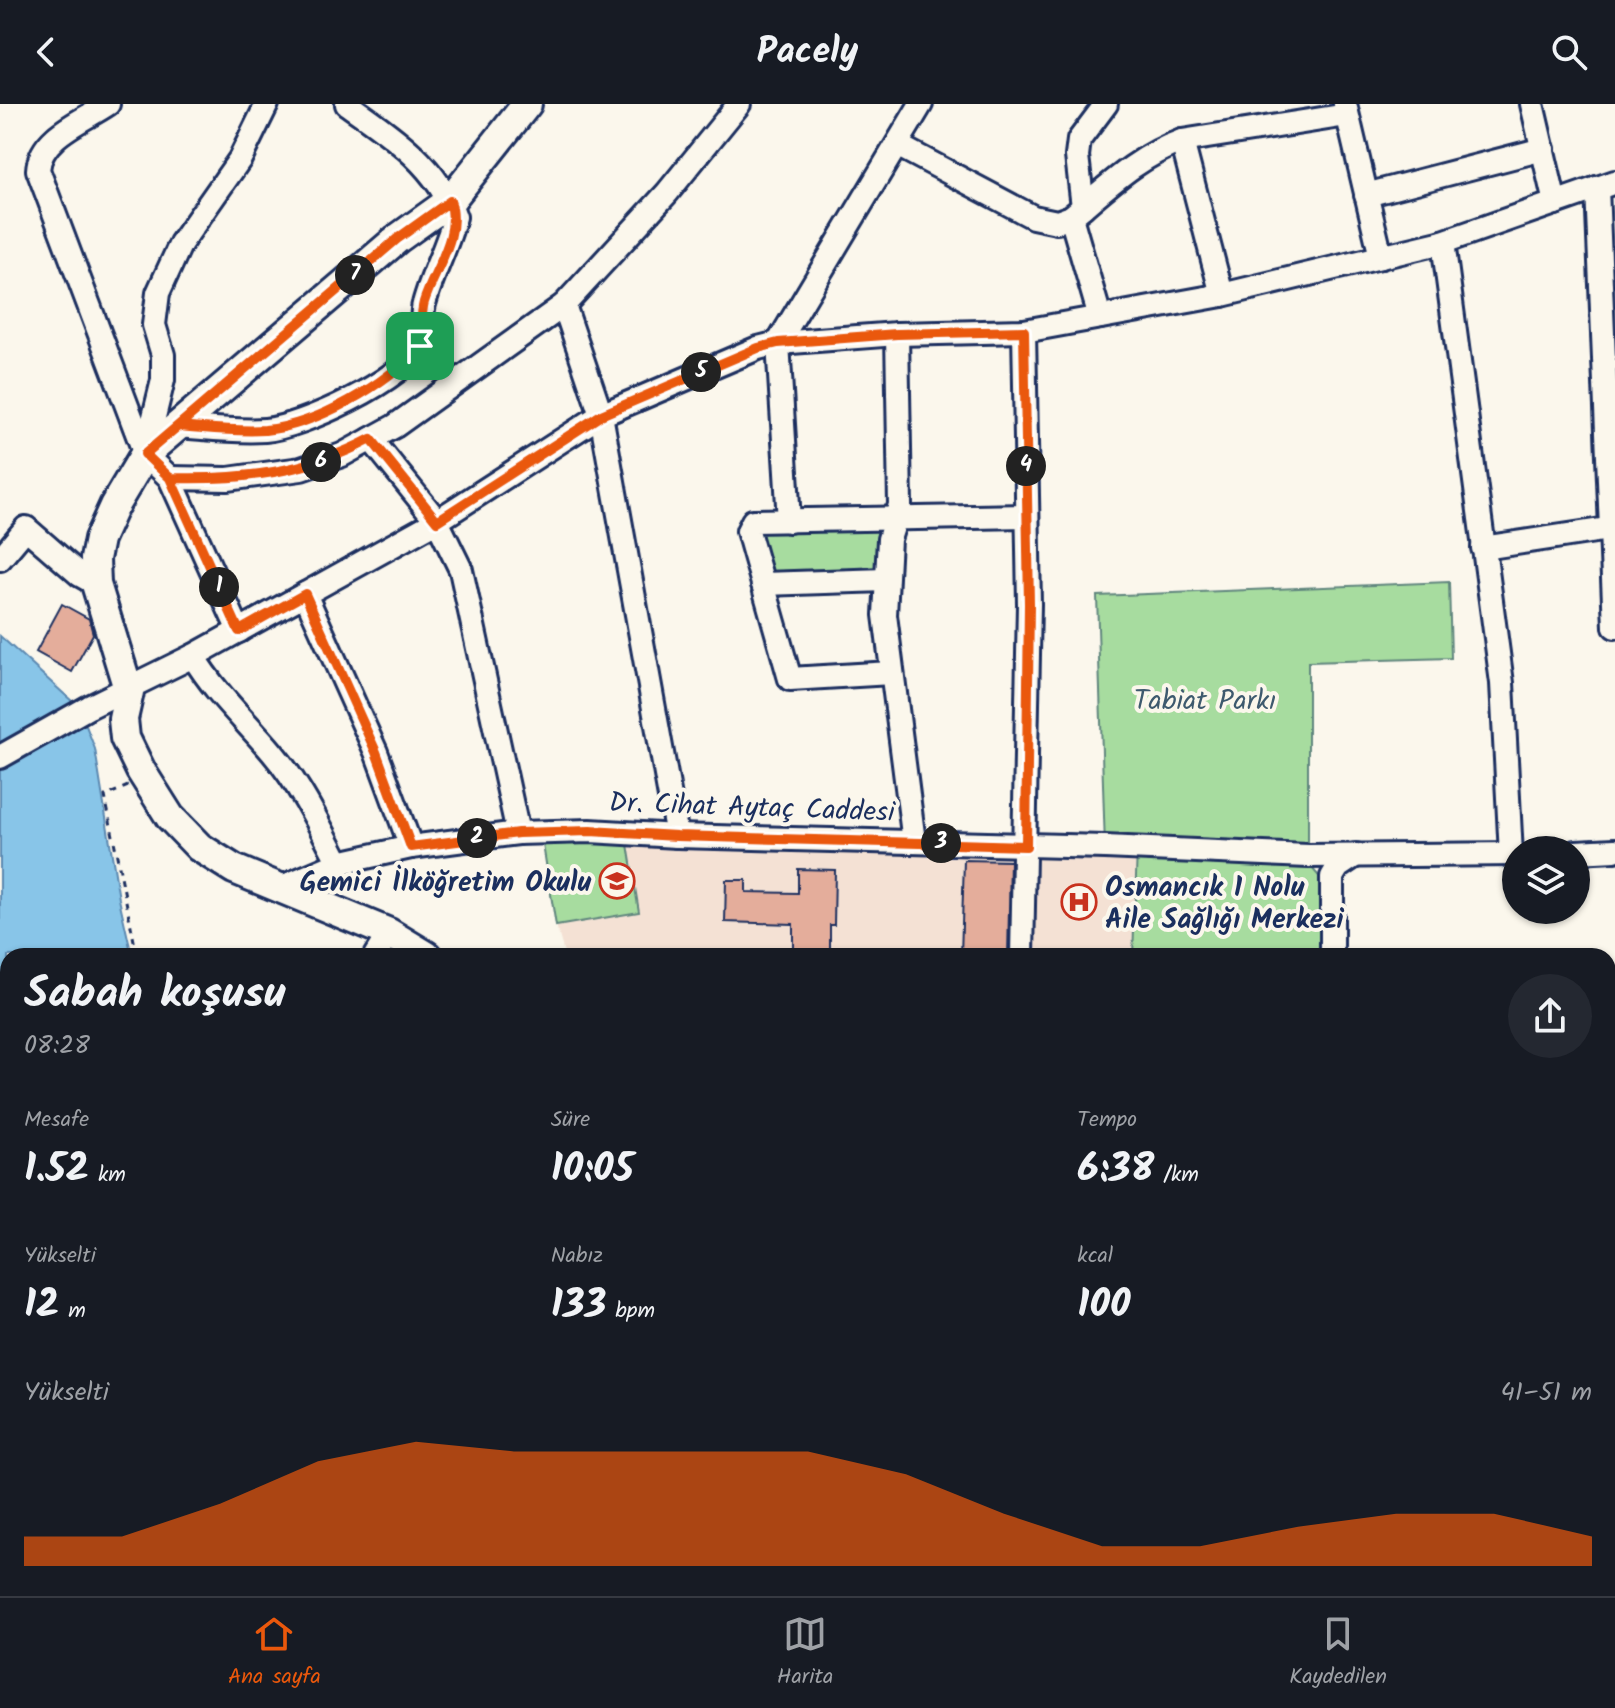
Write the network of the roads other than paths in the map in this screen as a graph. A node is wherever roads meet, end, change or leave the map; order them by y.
1 (108, 104) edge
2 (267, 104) edge
3 (347, 104) edge
4 (527, 104) edge
5 (739, 104) edge
6 (921, 104) edge
7 (1106, 104) edge
8 (1532, 104) edge
9 (1346, 110) edge
10 (1182, 141) junction
11 (897, 145) junction
12 (1543, 149) junction
13 (1606, 185) edge
14 (1366, 195) junction
15 (450, 201) junction
16 (1555, 203) junction
17 (1077, 212) junction
18 (1443, 242) junction
19 (1381, 257) junction
20 (1222, 295) junction
21 (564, 305) junction
22 (1100, 317) junction
23 (1024, 331) junction
24 (897, 334) junction
25 (778, 343) junction
26 (601, 415) junction
27 (178, 426) junction
28 (371, 439) junction
29 (145, 454) junction
30 (170, 478) junction
31 (1027, 516) junction
32 (896, 519) junction
33 (437, 521) junction
34 (789, 521) junction
35 (1612, 528) edge
36 (1483, 548) junction
37 (0, 559) edge
38 (886, 580) junction
39 (96, 584) junction
40 (763, 584) junction
41 (305, 594) junction
42 (1615, 627) edge
43 (239, 631) junction
44 (193, 656) junction
45 (891, 673) junction
46 (128, 687) junction
47 (0, 757) edge
48 (518, 833) junction
49 (677, 836) junction
50 (1512, 836) edge
51 (914, 842) junction
52 (1026, 846) junction
53 (411, 847) junction
54 (1615, 850) edge
55 (1590, 851) edge
56 (1502, 854) edge
57 (1287, 855) junction
58 (1356, 855) junction
59 (339, 863) junction
60 (280, 888) junction
61 (1330, 889) junction
62 (382, 945) edge
63 (1022, 948) edge
64 (1332, 948) edge

1 - 29 street
2 - 29 street
3 - 15 street
4 - 15 main road
5 - 21 street
6 - 11 street
7 - 17 street
8 - 12 street
9 - 10 street
9 - 14 street
10 - 17 street
10 - 20 street
11 - 17 street
11 - 25 street
12 - 14 street
12 - 16 street
13 - 16 street
13 - 35 street
14 - 19 street
15 - 27 main road
15 - 27 street
16 - 18 street
17 - 22 street
18 - 19 street
18 - 36 street
19 - 20 street
20 - 22 street
21 - 26 street
21 - 28 street
22 - 23 street
23 - 24 street
23 - 31 street
24 - 25 street
24 - 32 street
25 - 26 street
25 - 34 street
26 - 33 street
26 - 49 street
27 - 29 main road
28 - 30 street
28 - 33 street
29 - 30 street
29 - 39 main road
30 - 43 street
31 - 32 street
31 - 52 street
32 - 34 street
32 - 38 street
33 - 41 street
33 - 48 street
34 - 40 street
35 - 36 street
35 - 42 street
36 - 50 street
37 - 39 street
38 - 40 street
38 - 45 street
39 - 46 main road
40 - 45 street
41 - 43 street
41 - 53 street
43 - 44 street
44 - 46 street
44 - 59 street
45 - 51 street
46 - 47 street
46 - 60 main road
48 - 49 street, Dr. Cihat Aytaç Caddesi
48 - 53 street, Dr. Cihat Aytaç Caddesi
49 - 51 street, Dr. Cihat Aytaç Caddesi
51 - 52 street, Dr. Cihat Aytaç Caddesi
52 - 57 street, Dr. Cihat Aytaç Caddesi
52 - 63 street
53 - 59 street, Dr. Cihat Aytaç Caddesi
54 - 55 street
56 - 58 street, Dr. Cihat Aytaç Caddesi
57 - 58 street, Dr. Cihat Aytaç Caddesi
57 - 61 street
58 - 61 street
59 - 60 street, Dr. Cihat Aytaç Caddesi
60 - 62 main road
61 - 64 street

